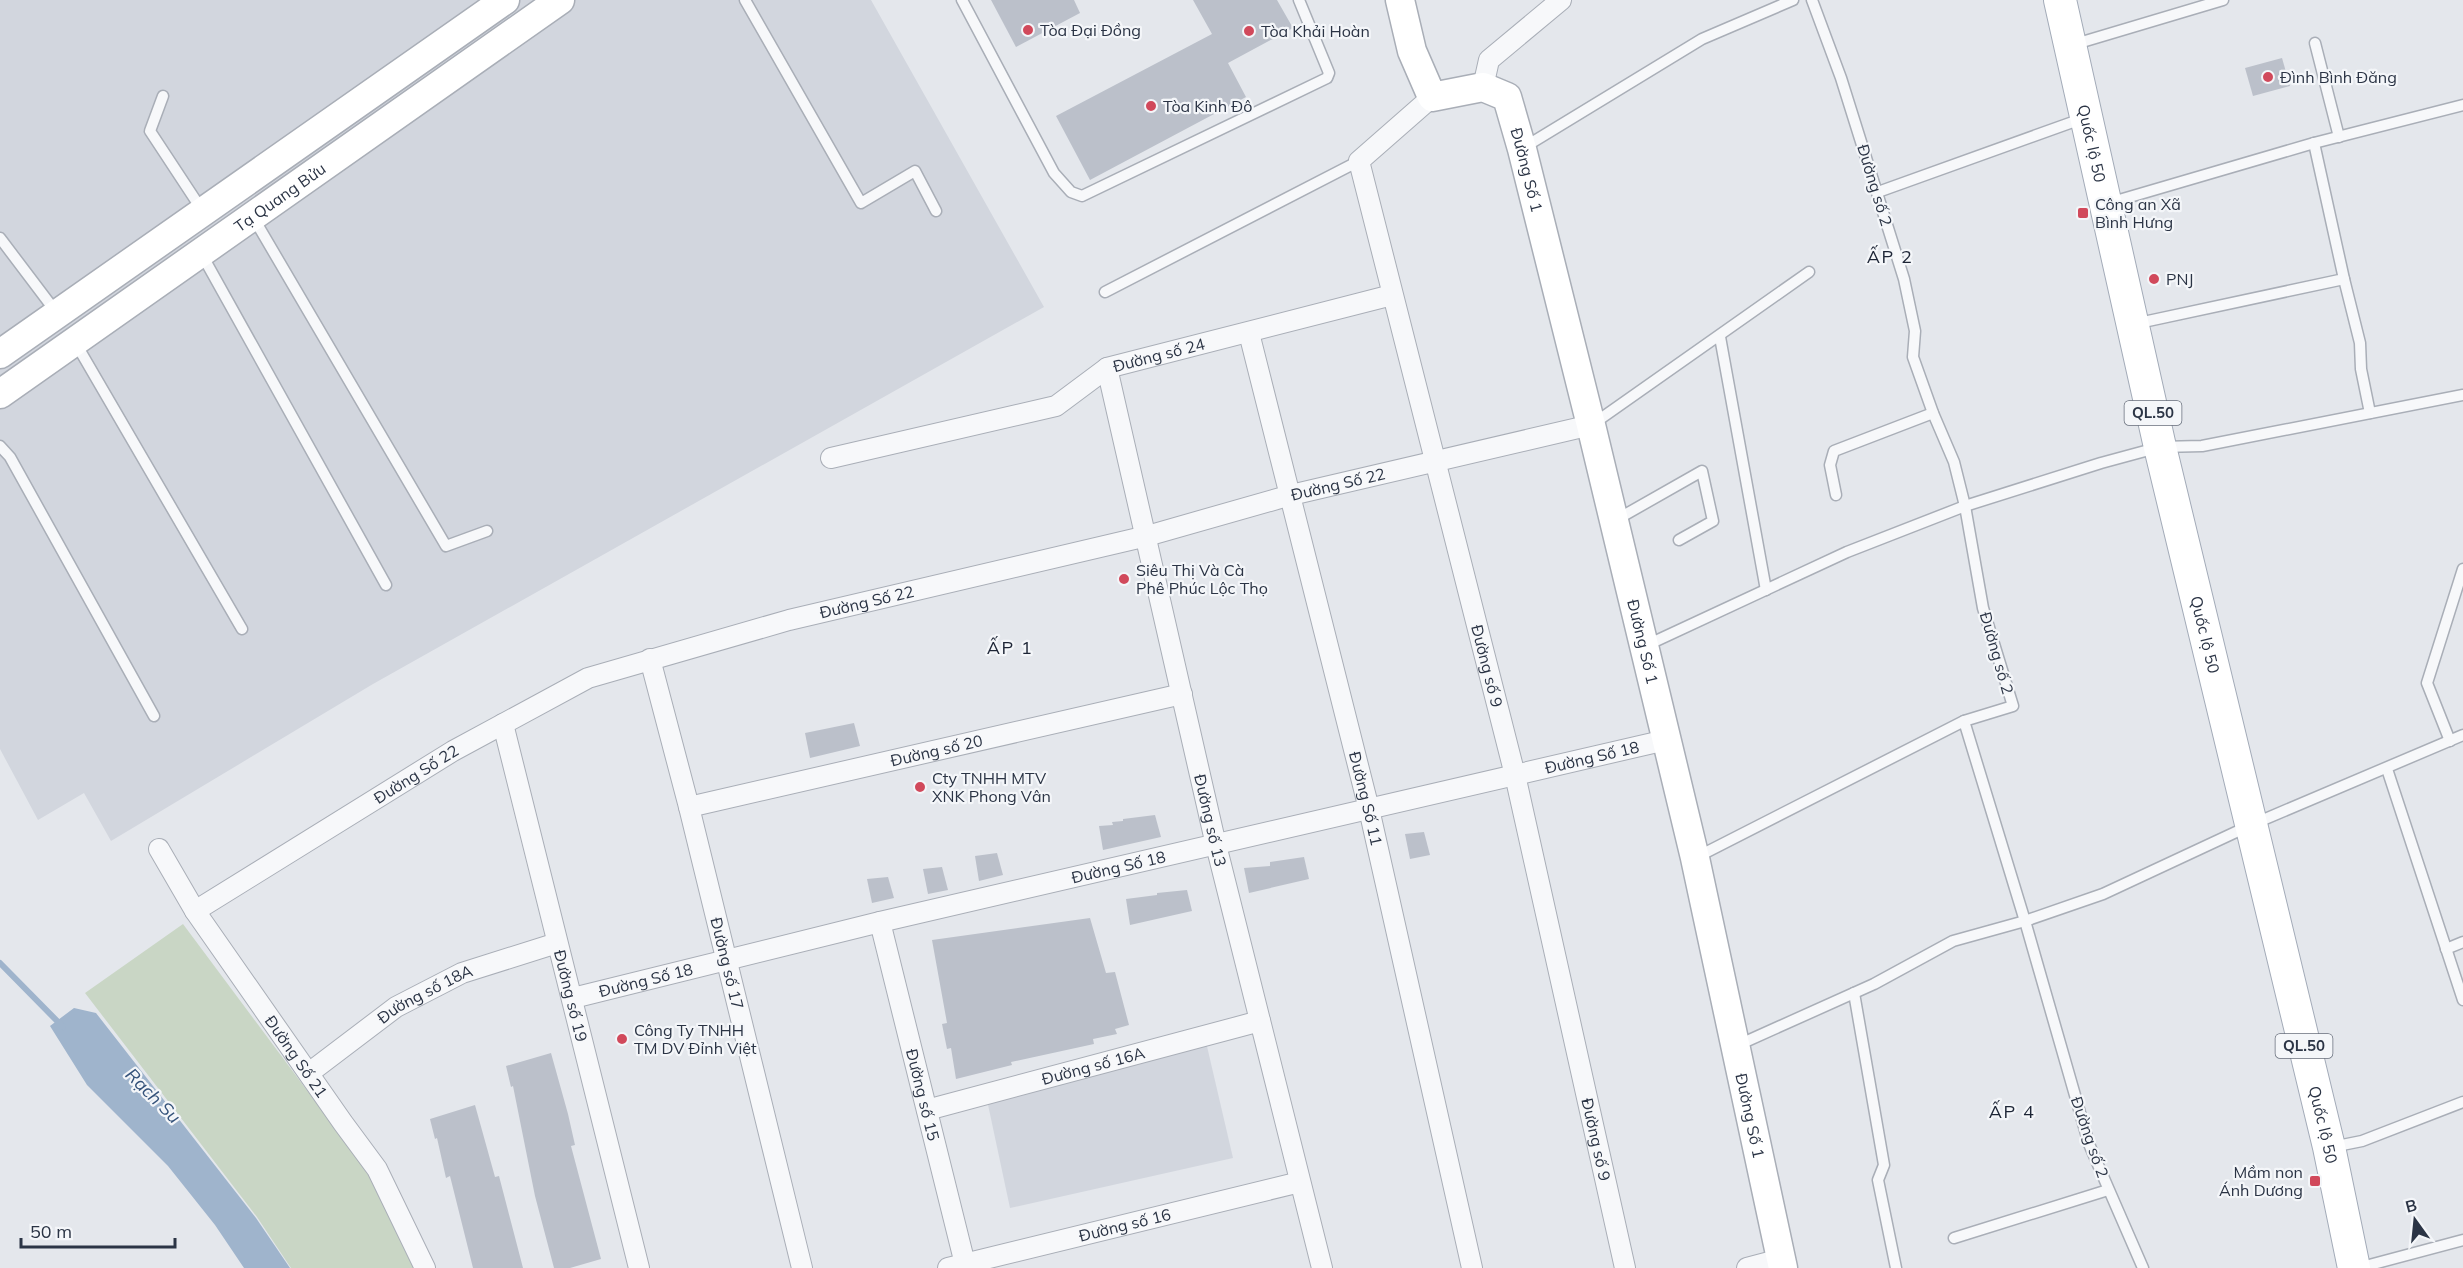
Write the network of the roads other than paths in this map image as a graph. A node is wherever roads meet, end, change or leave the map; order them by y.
1 (505, 0) edge
2 (560, 0) edge
3 (746, 0) edge
4 (962, 0) edge
5 (1299, 0) edge
6 (1400, 0) edge
7 (1562, 0) edge
8 (1793, 0) edge
9 (1812, 0) edge
10 (2060, 0) edge
11 (2223, 0) edge
12 (2315, 43) dead end
13 (2069, 46) junction
14 (420, 60) junction
15 (438, 86) junction
16 (1483, 87) junction
17 (163, 96) dead end
18 (1432, 97) junction
19 (2463, 105) edge
20 (2085, 118) junction
21 (2339, 137) junction
22 (2314, 143) junction
23 (1522, 149) junction
24 (1359, 161) junction
25 (1878, 192) junction
26 (2106, 204) junction
27 (936, 211) dead end
28 (203, 212) junction
29 (252, 217) junction
30 (0, 238) edge
31 (200, 253) junction
32 (1809, 272) dead end
33 (2344, 279) junction
34 (1106, 292) dead end
35 (1392, 295) junction
36 (57, 314) junction
37 (2134, 324) junction
38 (1249, 333) junction
39 (1720, 337) junction
40 (75, 341) junction
41 (0, 354) edge
42 (1107, 368) junction
43 (0, 394) edge
44 (2463, 396) edge
45 (1933, 413) junction
46 (2370, 413) junction
47 (1591, 425) junction
48 (0, 446) edge
49 (2160, 447) junction
50 (831, 458) dead end
51 (1435, 460) junction
52 (1291, 495) junction
53 (1836, 495) dead end
54 (1965, 506) junction
55 (1614, 521) junction
56 (487, 531) dead end
57 (1147, 536) junction
58 (1679, 540) dead end
59 (2463, 569) edge
60 (386, 585) dead end
61 (1766, 590) junction
62 (242, 629) dead end
63 (1644, 647) junction
64 (650, 659) junction
65 (1182, 694) junction
66 (154, 716) dead end
67 (1964, 721) junction
68 (503, 724) junction
69 (2463, 735) edge
70 (1666, 740) junction
71 (2450, 741) junction
72 (2386, 769) junction
73 (1515, 775) junction
74 (689, 807) junction
75 (1369, 809) junction
76 (2251, 825) junction
77 (1216, 844) junction
78 (159, 849) dead end
79 (1695, 858) junction
80 (195, 911) junction
81 (2025, 921) junction
82 (880, 922) junction
83 (2463, 942) edge
84 (557, 943) junction
85 (2446, 949) junction
86 (727, 960) junction
87 (1854, 993) junction
88 (573, 998) junction
89 (2463, 999) edge
90 (1260, 1021) junction
91 (1735, 1047) junction
92 (309, 1073) junction
93 (2463, 1102) edge
94 (927, 1110) junction
95 (2329, 1148) junction
96 (1300, 1182) junction
97 (2108, 1190) junction
98 (1954, 1238) dead end
99 (2463, 1240) edge
100 (1782, 1263) edge
101 (960, 1267) edge
102 (425, 1268) edge
103 (639, 1268) edge
104 (802, 1268) edge
105 (1322, 1268) edge
106 (1472, 1268) edge
107 (1625, 1268) edge
108 (1747, 1268) edge
109 (1896, 1268) edge
110 (2143, 1268) edge
111 (2356, 1268) edge

1 - 14 street, Tạ Quang Bửu
2 - 15 street, Tạ Quang Bửu
3 - 27 lane
4 - 5 lane
6 - 18 street
7 - 16 street
8 - 23 lane
9 - 25 lane, Đường số 2
10 - 13 main road, Quốc lộ 50 / QL.50
11 - 13 lane
12 - 21 lane
13 - 20 main road, Quốc lộ 50 / QL.50
14 - 15 street
14 - 28 street, Tạ Quang Bửu
15 - 29 street, Tạ Quang Bửu
16 - 18 street
16 - 23 street, Đường Số 1
17 - 28 lane
18 - 24 street
19 - 21 lane
20 - 25 lane
20 - 26 main road, Quốc lộ 50 / QL.50
21 - 22 lane
22 - 26 lane
22 - 33 lane
23 - 47 street, Đường Số 1
24 - 34 lane
24 - 35 street, Đường số 9
25 - 45 lane, Đường số 2
26 - 37 main road, Quốc lộ 50 / QL.50
28 - 36 street, Tạ Quang Bửu
29 - 31 street, Tạ Quang Bửu
29 - 56 lane
30 - 36 lane
31 - 40 street, Tạ Quang Bửu
31 - 60 lane
32 - 39 lane
33 - 37 lane
33 - 46 lane
35 - 38 street, Đường số 24
35 - 51 street, Đường số 9
36 - 41 street, Tạ Quang Bửu
37 - 49 main road, Quốc lộ 50 / QL.50
38 - 42 street, Đường số 24
38 - 52 street, Đường Số 11
39 - 47 lane
39 - 61 lane
40 - 43 street, Tạ Quang Bửu
40 - 62 lane
42 - 50 street, Đường số 24
42 - 57 street, Đường số 13
44 - 46 lane
45 - 53 lane
45 - 54 lane, Đường số 2
46 - 49 lane
47 - 51 street, Đường Số 22
47 - 55 street, Đường Số 1
48 - 66 lane
49 - 54 lane
49 - 76 main road, Quốc lộ 50 / QL.50
51 - 52 street, Đường Số 22
51 - 73 street, Đường số 9
52 - 57 street, Đường Số 22
52 - 75 street, Đường Số 11
54 - 61 lane
54 - 67 lane, Đường số 2
55 - 58 lane
55 - 63 street, Đường Số 1
57 - 64 street, Đường Số 22
57 - 65 street, Đường số 13
59 - 71 lane
61 - 63 lane
63 - 70 street, Đường Số 1
64 - 68 street, Đường Số 22
64 - 74 street, Đường số 17
65 - 74 street, Đường số 20
65 - 77 street, Đường số 13
67 - 79 lane
67 - 81 lane, Đường số 2
68 - 80 street, Đường Số 22
68 - 84 street, Đường số 19
69 - 71 lane
70 - 73 street, Đường Số 18
70 - 79 street, Đường Số 1
71 - 72 lane
72 - 76 lane
72 - 85 lane
73 - 75 street, Đường Số 18
73 - 107 street, Đường số 9
74 - 86 street, Đường số 17
75 - 77 street, Đường Số 18
75 - 106 street, Đường Số 11
76 - 81 lane
76 - 95 main road, Quốc lộ 50 / QL.50
77 - 82 street, Đường Số 18
77 - 90 street, Đường số 13
78 - 80 street, Đường Số 21
79 - 91 street, Đường Số 1
80 - 92 street, Đường Số 21
81 - 87 lane
81 - 97 lane, Đường số 2
82 - 86 street, Đường Số 18
82 - 94 street, Đường số 15
83 - 85 lane
84 - 88 street, Đường số 19
84 - 92 street, Đường số 18A
85 - 89 lane
86 - 88 street, Đường Số 18
86 - 104 street, Đường số 17
87 - 91 lane
87 - 109 lane
88 - 103 street, Đường số 19
90 - 94 street, Đường số 16A
90 - 96 street, Đường số 13
91 - 100 street, Đường Số 1
92 - 102 street, Đường Số 21
93 - 95 lane
94 - 101 street, Đường số 15
95 - 111 main road, Quốc lộ 50 / QL.50
96 - 101 street, Đường số 16
96 - 105 street, Đường số 13
97 - 98 lane
97 - 110 lane, Đường số 2
99 - 111 lane
100 - 108 street

